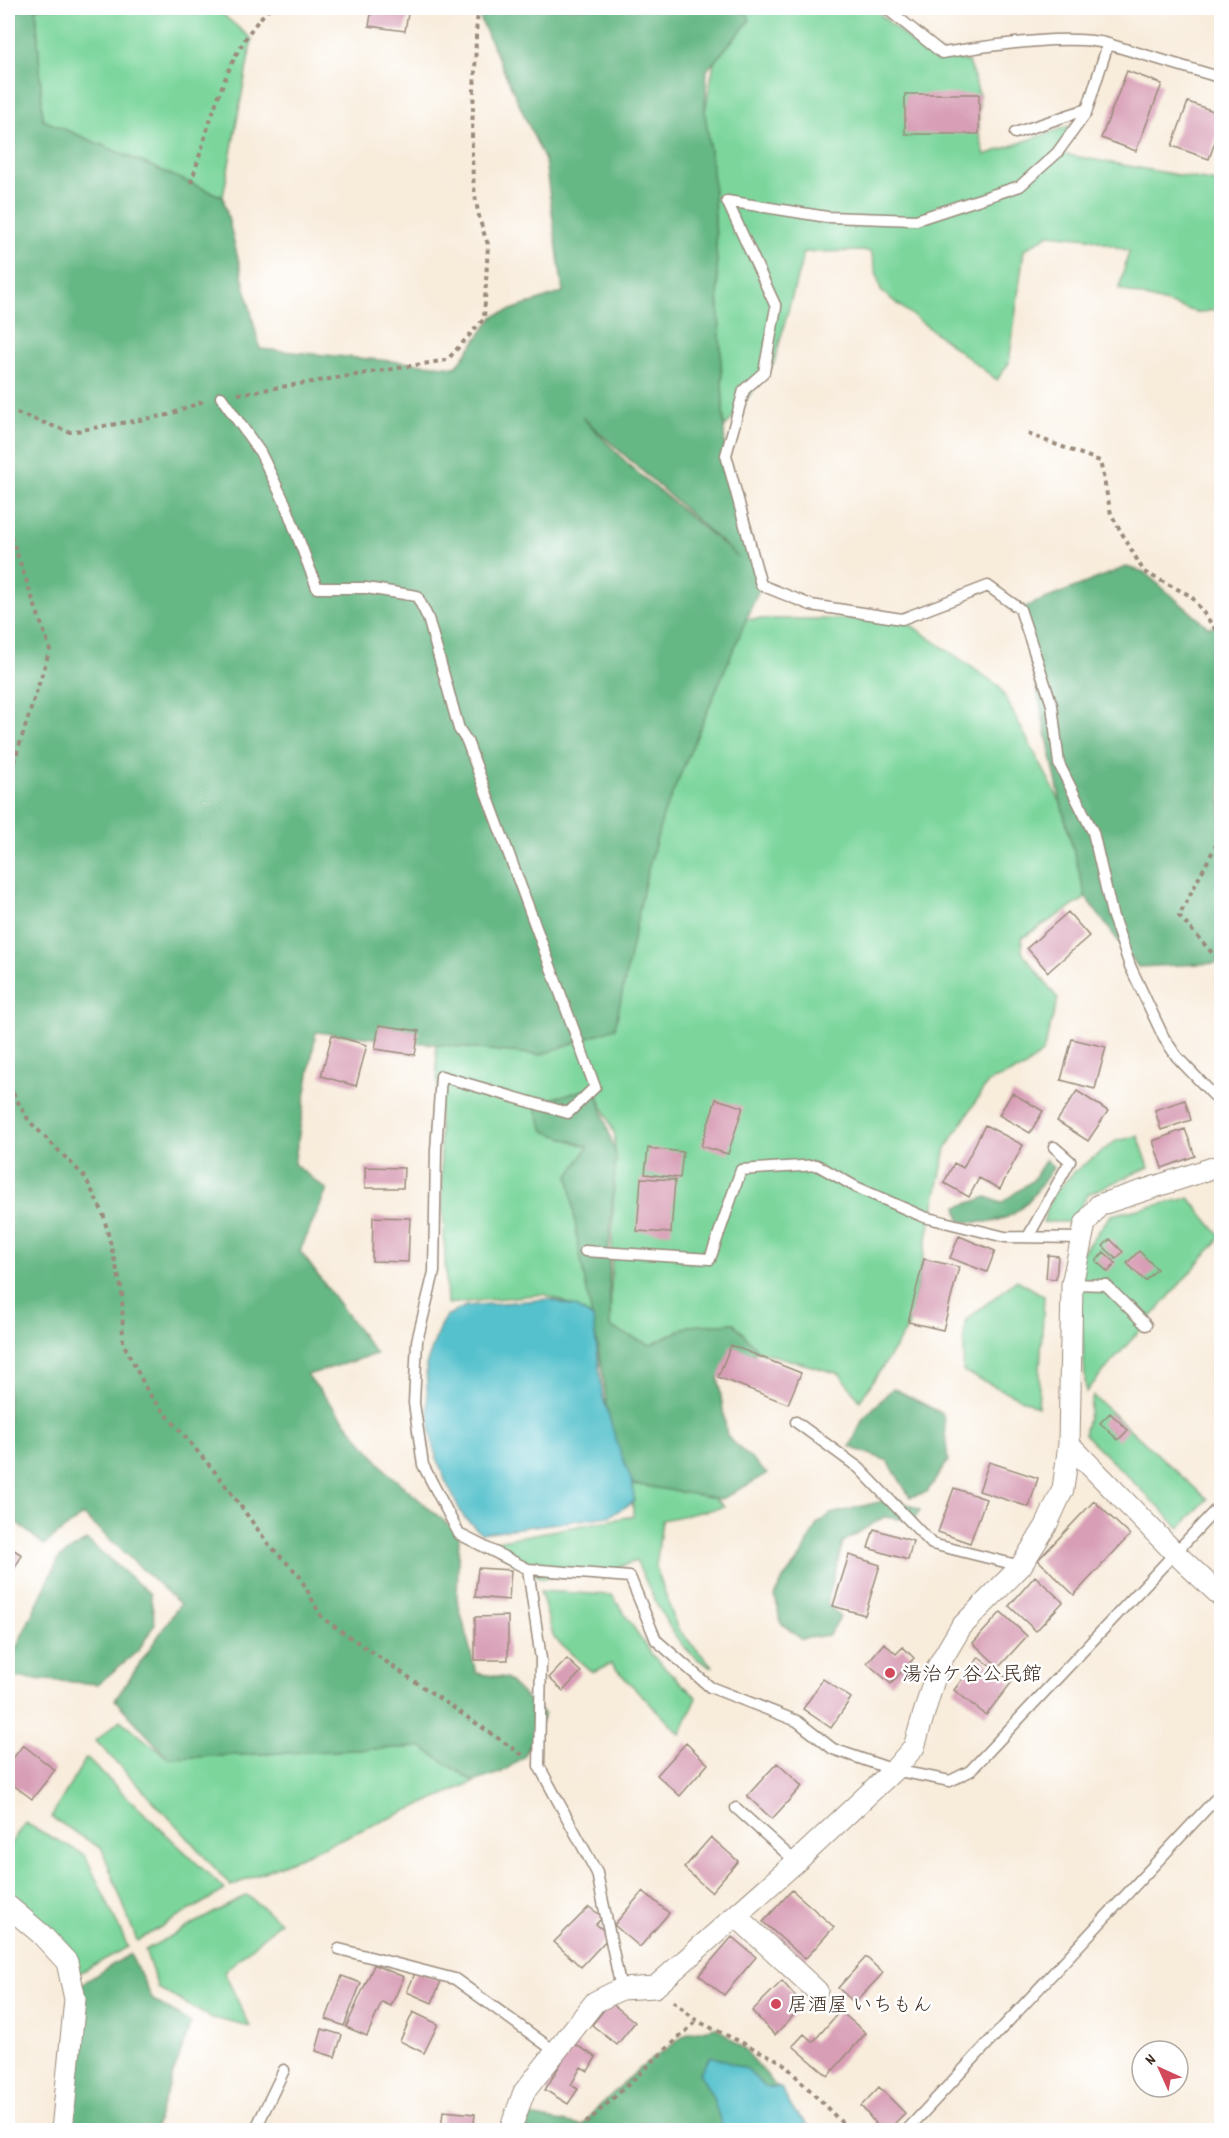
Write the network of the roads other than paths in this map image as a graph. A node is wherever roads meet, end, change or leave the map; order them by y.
1 (886, 8) edge
2 (1108, 44) junction
3 (1221, 80) edge
4 (1087, 109) junction
5 (1016, 133) dead end
6 (221, 397) road end
7 (1221, 1104) edge
8 (1054, 1147) dead end
9 (1221, 1165) edge
10 (1028, 1238) junction
11 (1082, 1238) junction
12 (585, 1251) dead end
13 (1072, 1284) junction
14 (1146, 1325) dead end
15 (796, 1422) dead end
16 (1069, 1444) junction
17 (1221, 1503) edge
18 (1175, 1553) junction
19 (1021, 1566) junction
20 (528, 1569) junction
21 (1221, 1597) edge
22 (894, 1770) junction
23 (1221, 1792) edge
24 (736, 1808) dead end
25 (796, 1862) junction
26 (8, 1906) edge
27 (736, 1916) junction
28 (339, 1949) dead end
29 (621, 1989) junction
30 (817, 1991) dead end
31 (556, 2052) junction
32 (284, 2070) dead end
33 (62, 2130) edge
34 (255, 2130) edge
35 (510, 2130) edge
36 (907, 2130) edge

1 - 2 lane
2 - 3 lane
2 - 4 lane
4 - 5 lane
4 - 7 lane
6 - 20 lane
8 - 10 lane
9 - 11 street
10 - 11 lane
10 - 12 lane
11 - 13 street
13 - 14 lane
13 - 16 street
15 - 19 lane
16 - 18 street
16 - 19 street
17 - 18 lane
18 - 21 street
18 - 22 lane
19 - 22 street
20 - 22 lane
20 - 29 lane
22 - 25 street
23 - 36 lane
24 - 25 lane
25 - 27 street
26 - 33 street
27 - 29 street
27 - 30 street
28 - 31 lane
29 - 31 street
31 - 35 street
32 - 34 lane

